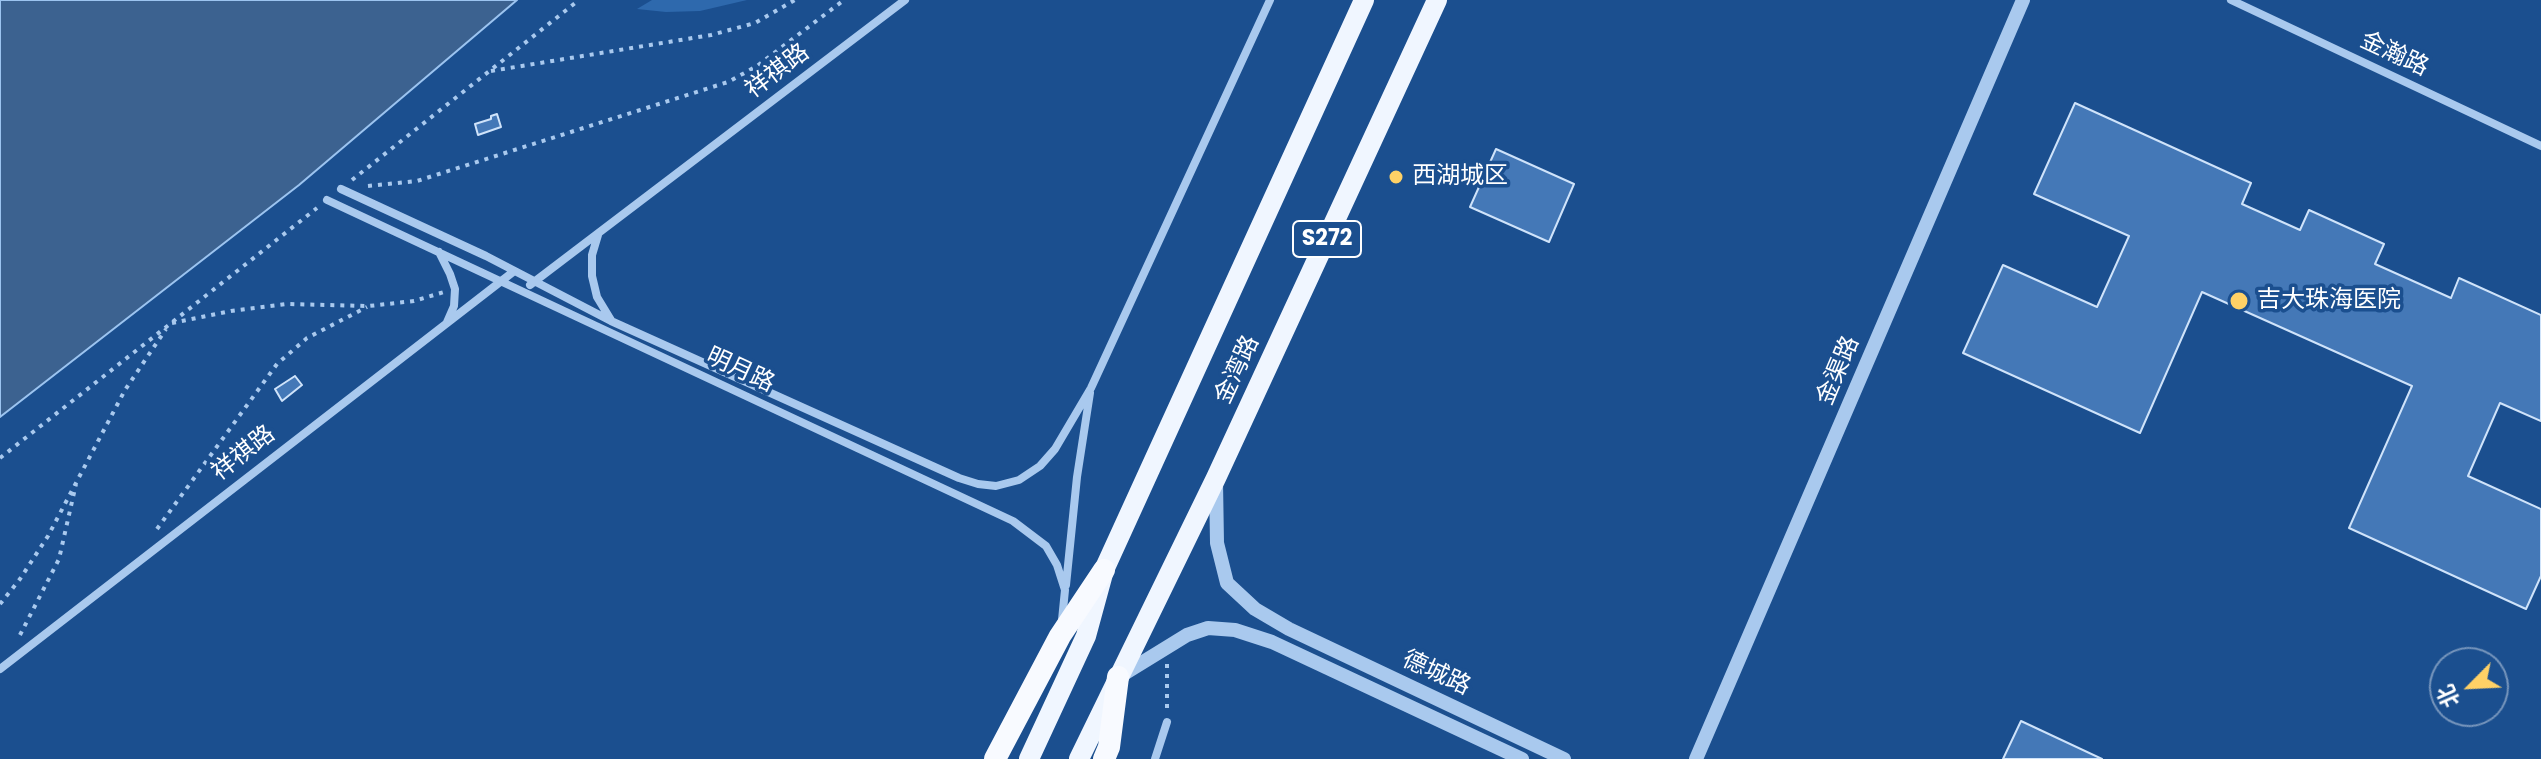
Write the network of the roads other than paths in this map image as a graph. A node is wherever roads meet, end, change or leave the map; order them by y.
1 (905, 0) edge
2 (1270, 0) edge
3 (1364, 0) edge
4 (1437, 0) edge
5 (2023, 0) edge
6 (2231, 0) edge
7 (2541, 146) edge
8 (341, 189) road end
9 (327, 200) dead end
10 (598, 235) junction
11 (438, 252) junction
12 (513, 272) junction
13 (501, 281) junction
14 (533, 283) junction
15 (523, 291) junction
16 (611, 321) junction
17 (446, 323) junction
18 (1091, 388) junction
19 (1216, 478) junction
20 (1104, 570) junction
21 (1065, 590) junction
22 (1060, 636) junction
23 (0, 669) edge
24 (1118, 677) junction
25 (1167, 722) road end
26 (995, 759) edge
27 (1029, 759) edge
28 (1079, 759) edge
29 (1104, 759) edge
30 (1155, 759) edge
31 (1522, 759) edge
32 (1564, 759) edge
33 (1696, 759) edge

1 - 10 street, 祥祺路
2 - 18 street
3 - 20 main road, 金湾路 / S272
4 - 19 main road, 金湾路 / S272
5 - 33 street, 金渠路
6 - 7 street, 金瀚路
8 - 12 street, 明月路
9 - 11 street, 明月路
10 - 14 street, 祥祺路
10 - 16 street
11 - 13 street, 明月路
11 - 17 street
12 - 13 street, 祥祺路
12 - 14 street, 明月路
13 - 15 street, 明月路
13 - 17 street, 祥祺路
14 - 15 street, 祥祺路
14 - 16 street, 明月路
15 - 21 street, 明月路
16 - 18 street, 明月路
17 - 23 street, 祥祺路
18 - 21 street
19 - 24 main road, 金湾路 / S272
19 - 32 street, 德城路
20 - 22 highway
20 - 27 main road, 金湾路 / S272
21 - 22 street, 明月路
22 - 26 highway
24 - 28 main road, 金湾路 / S272
24 - 29 highway
24 - 31 street, 德城路
25 - 30 street

